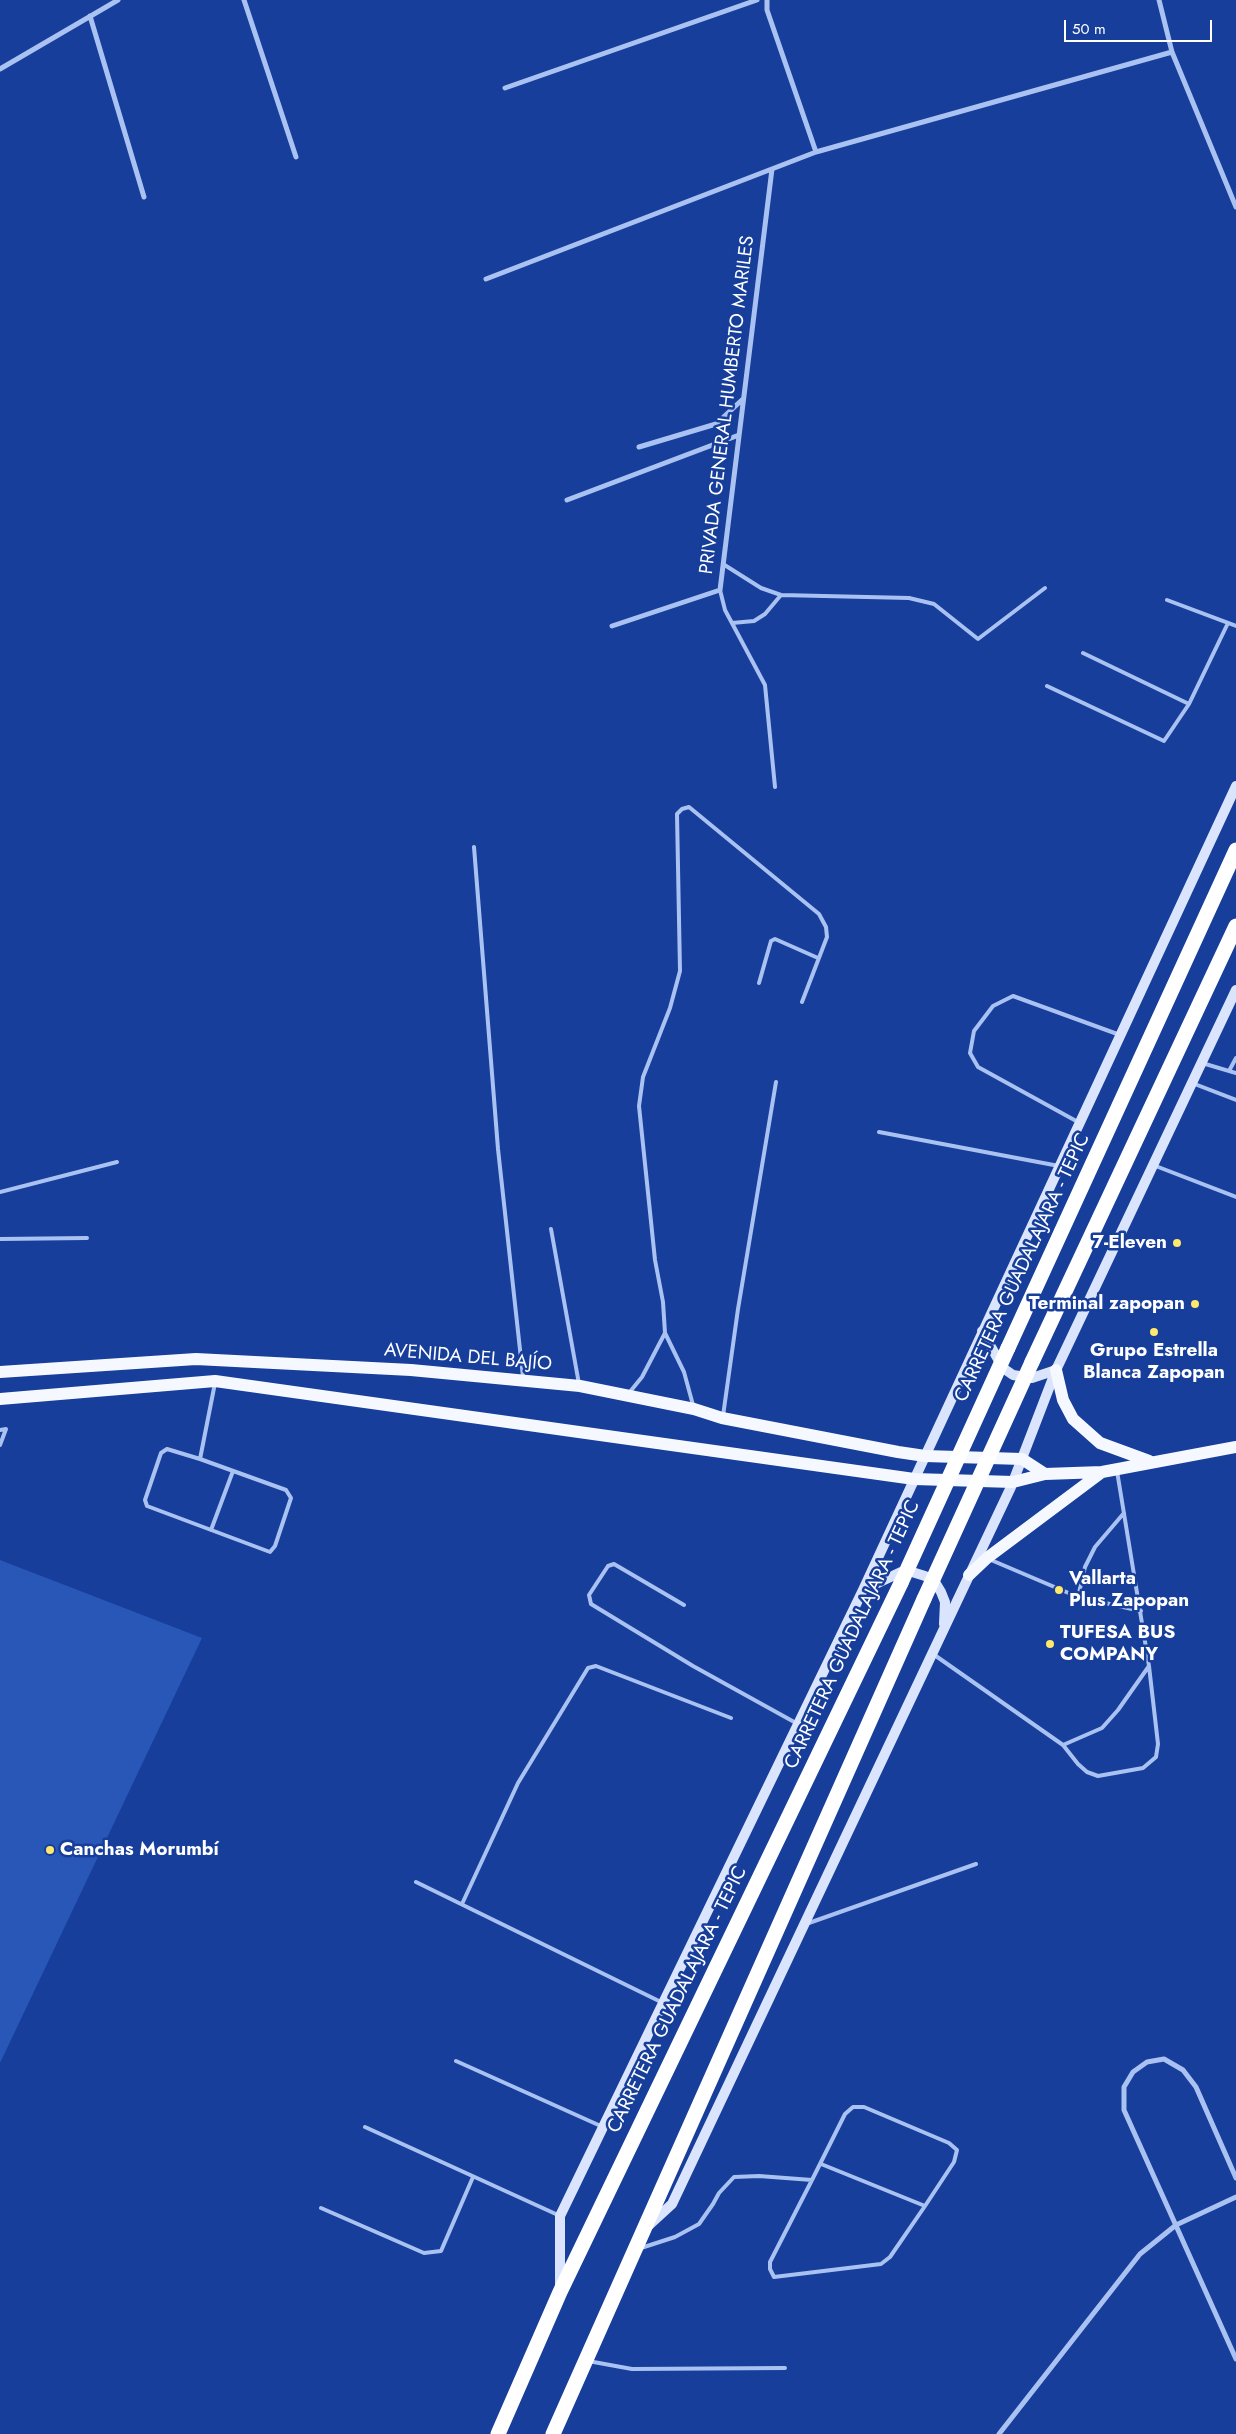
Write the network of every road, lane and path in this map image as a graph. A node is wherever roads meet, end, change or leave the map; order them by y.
1 (118, 0) edge
2 (244, 0) edge
3 (757, 0) edge
4 (768, 0) edge
5 (1160, 0) edge
6 (90, 16) junction
7 (1172, 52) junction
8 (0, 69) edge
9 (505, 88) dead end
10 (816, 152) junction
11 (296, 157) dead end
12 (772, 169) junction
13 (144, 197) dead end
14 (1236, 207) edge
15 (486, 279) dead end
16 (744, 399) junction
17 (739, 435) junction
18 (639, 448) dead end
19 (567, 500) dead end
20 (723, 564) junction
21 (1045, 588) dead end
22 (720, 590) junction
23 (781, 595) junction
24 (1167, 600) dead end
25 (732, 623) junction
26 (1228, 623) junction
27 (612, 626) dead end
28 (1236, 626) edge
29 (1084, 653) dead end
30 (1047, 686) dead end
31 (1189, 704) junction
32 (1236, 786) edge
33 (776, 787) dead end
34 (474, 847) dead end
35 (1236, 850) edge
36 (1236, 926) edge
37 (818, 958) junction
38 (759, 983) dead end
39 (1236, 990) edge
40 (802, 1002) dead end
41 (1120, 1035) junction
42 (1236, 1058) edge
43 (1202, 1063) junction
44 (1229, 1071) junction
45 (1236, 1073) edge
46 (776, 1082) dead end
47 (1192, 1083) junction
48 (1236, 1100) edge
49 (1079, 1123) junction
50 (879, 1132) dead end
51 (117, 1162) dead end
52 (1154, 1165) junction
53 (1059, 1166) junction
54 (0, 1192) edge
55 (1236, 1197) edge
56 (552, 1229) dead end
57 (87, 1238) dead end
58 (0, 1239) edge
59 (982, 1331) junction
60 (665, 1334) junction
61 (1056, 1370) junction
62 (0, 1372) edge
63 (215, 1381) junction
64 (524, 1381) junction
65 (580, 1386) junction
66 (626, 1397) junction
67 (0, 1398) edge
68 (694, 1408) junction
69 (722, 1418) junction
70 (0, 1430) edge
71 (0, 1445) edge
72 (1236, 1447) edge
73 (925, 1456) junction
74 (200, 1459) junction
75 (1022, 1459) junction
76 (1151, 1462) junction
77 (1117, 1469) junction
78 (233, 1471) junction
79 (1102, 1472) junction
80 (1046, 1474) junction
81 (914, 1479) junction
82 (1012, 1482) junction
83 (1124, 1512) junction
84 (211, 1530) junction
85 (986, 1558) junction
86 (969, 1575) junction
87 (863, 1590) junction
88 (1078, 1597) junction
89 (684, 1605) dead end
90 (1141, 1611) junction
91 (943, 1632) junction
92 (933, 1654) junction
93 (1149, 1666) junction
94 (731, 1718) dead end
95 (798, 1724) junction
96 (1063, 1745) junction
97 (976, 1864) dead end
98 (416, 1882) dead end
99 (462, 1904) junction
100 (805, 1924) junction
101 (663, 2003) junction
102 (456, 2061) dead end
103 (603, 2126) junction
104 (365, 2127) dead end
105 (820, 2164) junction
106 (473, 2177) junction
107 (1236, 2178) edge
108 (812, 2180) junction
109 (1236, 2197) edge
110 (926, 2206) junction
111 (321, 2208) dead end
112 (560, 2216) junction
113 (1176, 2225) junction
114 (641, 2232) junction
115 (634, 2250) junction
116 (560, 2292) junction
117 (1236, 2359) edge
118 (586, 2361) junction
119 (785, 2368) dead end
120 (498, 2434) edge
121 (553, 2434) edge
122 (999, 2434) edge

1 - 6 street
2 - 11 street
3 - 9 street
4 - 10 street
5 - 7 street
6 - 8 street
6 - 13 street
7 - 10 street
7 - 14 street
10 - 12 street
12 - 15 street
12 - 16 street, PRIVADA GENERAL HUMBERTO MARILES
16 - 17 street, PRIVADA GENERAL HUMBERTO MARILES
16 - 18 street
17 - 19 street
17 - 20 street, PRIVADA GENERAL HUMBERTO MARILES
20 - 22 street, PRIVADA GENERAL HUMBERTO MARILES
20 - 23 lane
21 - 23 lane
22 - 25 lane
22 - 27 street, PRIVADA GENERAL HUMBERTO MARILES
23 - 25 lane
24 - 26 lane
25 - 33 lane
26 - 28 lane
26 - 31 lane
29 - 31 lane
30 - 31 lane
32 - 41 main road
34 - 64 lane
35 - 116 highway, CARRETERA GUADALAJARA - TEPIC, bridge
36 - 114 highway, bridge
37 - 38 lane
37 - 40 lane
37 - 60 lane
39 - 43 main road
41 - 49 main road
41 - 49 lane
42 - 44 lane
43 - 44 lane
43 - 47 main road
44 - 45 lane
46 - 69 lane
47 - 48 lane
47 - 52 main road
49 - 53 main road
50 - 53 lane
51 - 54 lane
52 - 55 lane
52 - 61 main road
53 - 59 main road
56 - 65 lane
57 - 58 lane
59 - 61 main road
59 - 73 main road
60 - 66 lane
60 - 68 lane
61 - 75 main road
61 - 76 main road
62 - 64 main road, AVENIDA DEL BAJÍO
63 - 67 main road
63 - 74 lane
63 - 81 main road
64 - 65 main road, AVENIDA DEL BAJÍO
65 - 66 main road, AVENIDA DEL BAJÍO
66 - 68 main road, AVENIDA DEL BAJÍO
68 - 69 main road, AVENIDA DEL BAJÍO
69 - 73 main road, AVENIDA DEL BAJÍO
70 - 71 lane
72 - 76 main road
73 - 75 main road, AVENIDA DEL BAJÍO
73 - 81 main road
74 - 78 lane
74 - 84 lane
75 - 80 main road
75 - 82 main road
76 - 77 main road
77 - 79 main road
77 - 83 lane
78 - 84 lane
78 - 84 lane
79 - 80 main road
79 - 85 main road
80 - 82 main road
81 - 82 main road
81 - 87 main road
82 - 86 main road
83 - 88 lane
83 - 90 lane
85 - 86 main road
85 - 88 lane
86 - 91 main road
87 - 91 main road
87 - 95 main road
88 - 90 lane
89 - 95 lane
90 - 93 lane
91 - 92 main road
92 - 96 lane
92 - 100 main road
93 - 96 lane
93 - 96 lane
94 - 99 lane
95 - 101 main road
97 - 100 lane
98 - 99 lane
99 - 101 lane
100 - 114 main road
101 - 103 main road
102 - 103 lane
103 - 112 main road
104 - 106 lane
105 - 108 lane
105 - 110 lane
105 - 110 lane
106 - 111 lane
106 - 112 lane
107 - 113 street
108 - 110 lane
108 - 115 lane
109 - 113 street
112 - 116 main road
113 - 117 street
113 - 122 street
114 - 115 highway
115 - 118 highway
116 - 120 highway, CARRETERA GUADALAJARA - TEPIC
118 - 119 lane
118 - 121 highway

